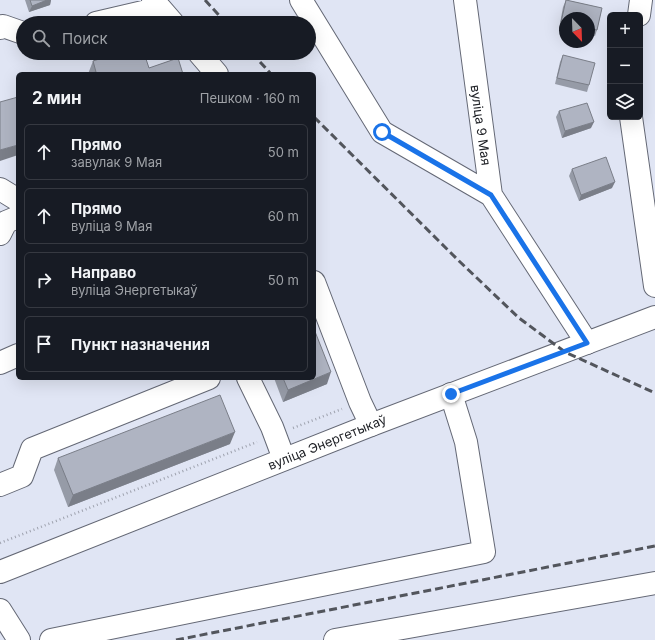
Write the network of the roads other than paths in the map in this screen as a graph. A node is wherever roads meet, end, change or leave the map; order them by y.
1 (301, 0) edge
2 (465, 0) edge
3 (641, 0) edge
4 (162, 10) edge
5 (639, 12) edge
6 (132, 16) edge
7 (311, 16) edge
8 (316, 24) edge
9 (0, 28) edge
10 (16, 31) edge
11 (205, 60) edge
12 (215, 72) edge
13 (631, 120) edge
14 (0, 189) edge
15 (491, 195) junction
16 (16, 199) edge
17 (16, 218) edge
18 (0, 234) edge
19 (655, 286) edge
20 (316, 287) edge
21 (655, 318) edge
22 (587, 343) junction
23 (16, 357) edge
24 (0, 363) edge
25 (204, 380) edge
26 (249, 380) edge
27 (451, 394) junction
28 (371, 425) junction
29 (284, 459) junction
30 (0, 485) edge
31 (0, 572) edge
32 (655, 583) edge
33 (0, 610) edge
34 (20, 640) edge
35 (51, 640) edge
36 (335, 640) edge

1 - 7 street
2 - 15 street, вуліца 9 Мая
3 - 5 street
4 - 6 street
8 - 15 street
9 - 10 street
11 - 12 street
13 - 19 street
14 - 16 street
15 - 22 street, вуліца 9 Мая
17 - 18 street
20 - 28 street
21 - 22 street, вуліца Энергетыкаў
22 - 27 street, вуліца Энергетыкаў
23 - 24 street
25 - 30 street
26 - 29 street
27 - 28 street, вуліца Энергетыкаў
27 - 35 street
28 - 29 street, вуліца Энергетыкаў
29 - 31 street, вуліца Энергетыкаў
32 - 36 street
33 - 34 street

